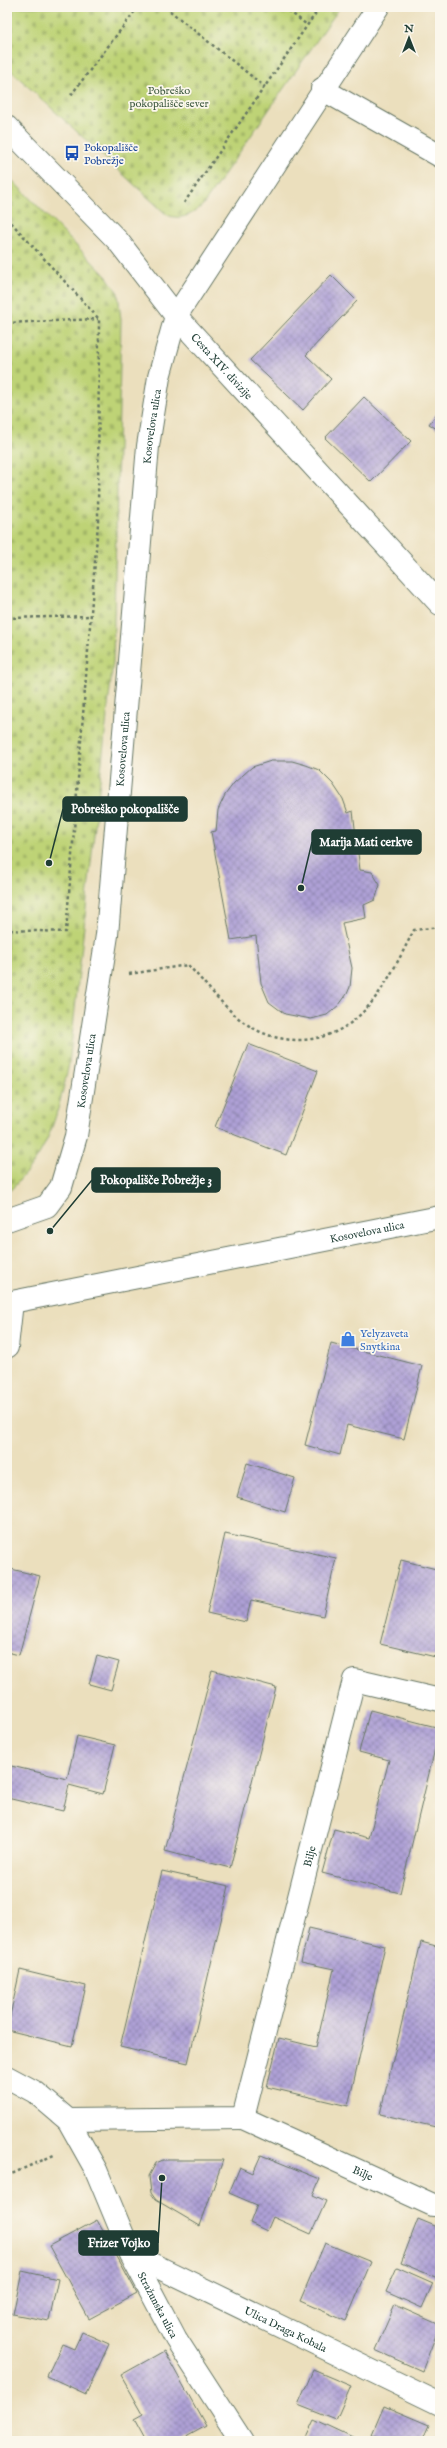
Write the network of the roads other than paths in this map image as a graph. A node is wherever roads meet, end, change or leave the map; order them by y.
1 (378, 7) edge
2 (322, 90) junction
3 (7, 127) edge
4 (440, 156) edge
5 (176, 316) junction
6 (440, 604) edge
7 (440, 1217) edge
8 (7, 1220) edge
9 (10, 1302) edge
10 (7, 1347) edge
11 (440, 1700) edge
12 (7, 2077) edge
13 (243, 2118) junction
14 (68, 2120) junction
15 (440, 2205) edge
16 (131, 2254) junction
17 (440, 2404) edge
18 (242, 2441) edge

1 - 2 street, Kosovelova ulica
2 - 4 street
2 - 5 street, Kosovelova ulica
3 - 5 street, Cesta XIV. divizije
5 - 6 street, Cesta XIV. divizije
5 - 8 street, Kosovelova ulica
7 - 9 street, Kosovelova ulica
9 - 10 street, Kosovelova ulica
11 - 13 street, Bilje
12 - 14 street, Stražunska ulica
13 - 14 street, Bilje
13 - 15 street, Bilje
14 - 16 street, Stražunska ulica
16 - 17 street, Ulica Draga Kobala
16 - 18 street, Stražunska ulica

